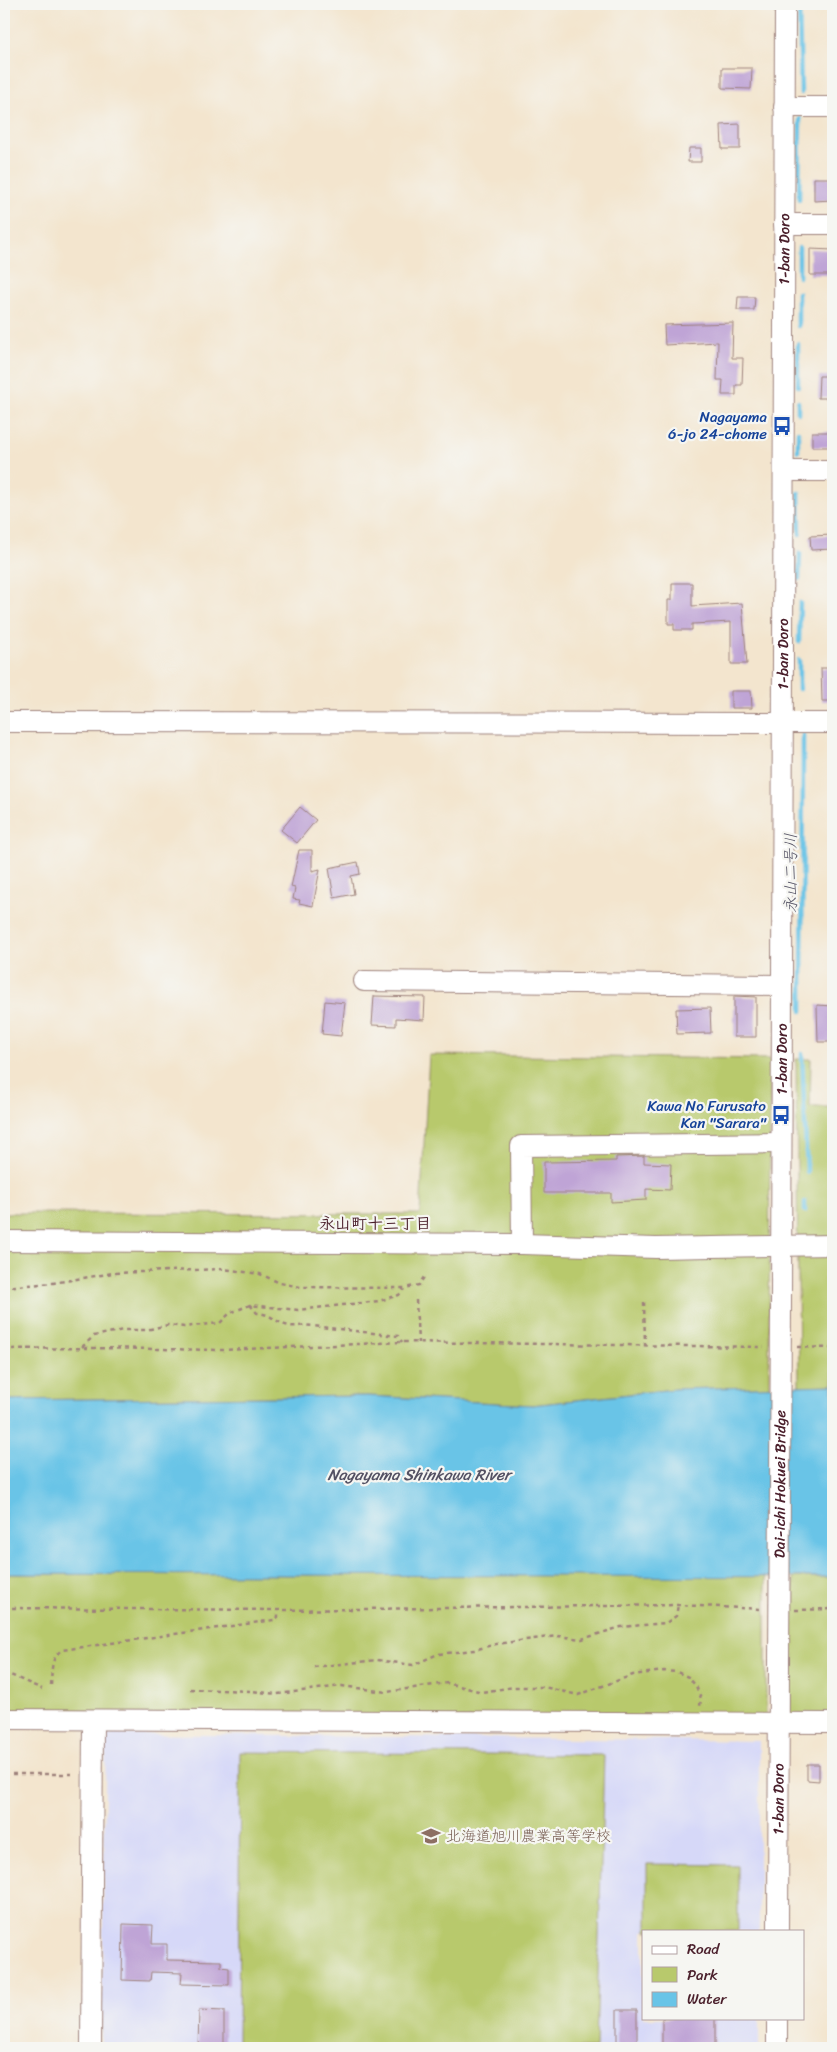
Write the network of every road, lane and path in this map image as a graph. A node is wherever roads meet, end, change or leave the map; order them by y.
1 (785, 4) edge
2 (784, 107) junction
3 (833, 107) edge
4 (784, 224) junction
5 (833, 224) edge
6 (784, 471) junction
7 (833, 471) edge
8 (4, 722) edge
9 (783, 723) junction
10 (833, 723) edge
11 (364, 981) dead end
12 (782, 986) junction
13 (781, 1143) junction
14 (4, 1241) edge
15 (522, 1244) junction
16 (833, 1245) edge
17 (781, 1246) junction
18 (424, 1277) dead end
19 (4, 1287) edge
20 (405, 1288) junction
21 (416, 1300) dead end
22 (644, 1302) dead end
23 (781, 1304) joint
24 (250, 1305) junction
25 (402, 1342) junction
26 (418, 1343) junction
27 (644, 1344) junction
28 (768, 1347) dead end
29 (788, 1347) dead end
30 (81, 1348) junction
31 (833, 1348) edge
32 (4, 1349) edge
33 (678, 1606) junction
34 (4, 1608) edge
35 (764, 1609) dead end
36 (833, 1609) edge
37 (278, 1610) junction
38 (793, 1610) dead end
39 (779, 1665) joint
40 (314, 1667) dead end
41 (4, 1672) edge
42 (52, 1685) dead end
43 (42, 1689) dead end
44 (190, 1689) dead end
45 (4, 1719) edge
46 (93, 1720) junction
47 (699, 1722) junction
48 (778, 1724) junction
49 (833, 1724) edge
50 (4, 1774) edge
51 (93, 1774) junction
52 (778, 1930) edge
53 (777, 2020) edge
54 (91, 2048) edge
55 (777, 2048) edge

1 - 2 street, 1-ban Doro
2 - 3 street
2 - 4 street, 1-ban Doro
4 - 5 street
4 - 6 street, 1-ban Doro
6 - 7 street
6 - 9 street, 1-ban Doro
8 - 9 street
9 - 10 street
9 - 12 street, 1-ban Doro
11 - 12 street
12 - 13 street, 1-ban Doro
13 - 15 street
13 - 17 street, 1-ban Doro
14 - 15 street
15 - 17 street
16 - 17 street
17 - 23 street, 1-ban Doro
18 - 20 path
19 - 20 path
20 - 24 path
21 - 26 path
22 - 27 path
23 - 39 street, Dai-ichi Hokuei Bridge, bridge
24 - 25 path
24 - 30 path
25 - 26 path
25 - 30 path
26 - 27 path
27 - 28 path
29 - 31 path
30 - 32 path
33 - 35 path
33 - 37 path
33 - 40 path
34 - 37 path
36 - 38 path
37 - 42 path
39 - 48 street, 1-ban Doro
41 - 43 path
44 - 47 path
45 - 46 street
46 - 47 street
46 - 51 street
47 - 48 street
48 - 49 street
48 - 52 street, 1-ban Doro
50 - 51 path
51 - 54 street
53 - 55 street

